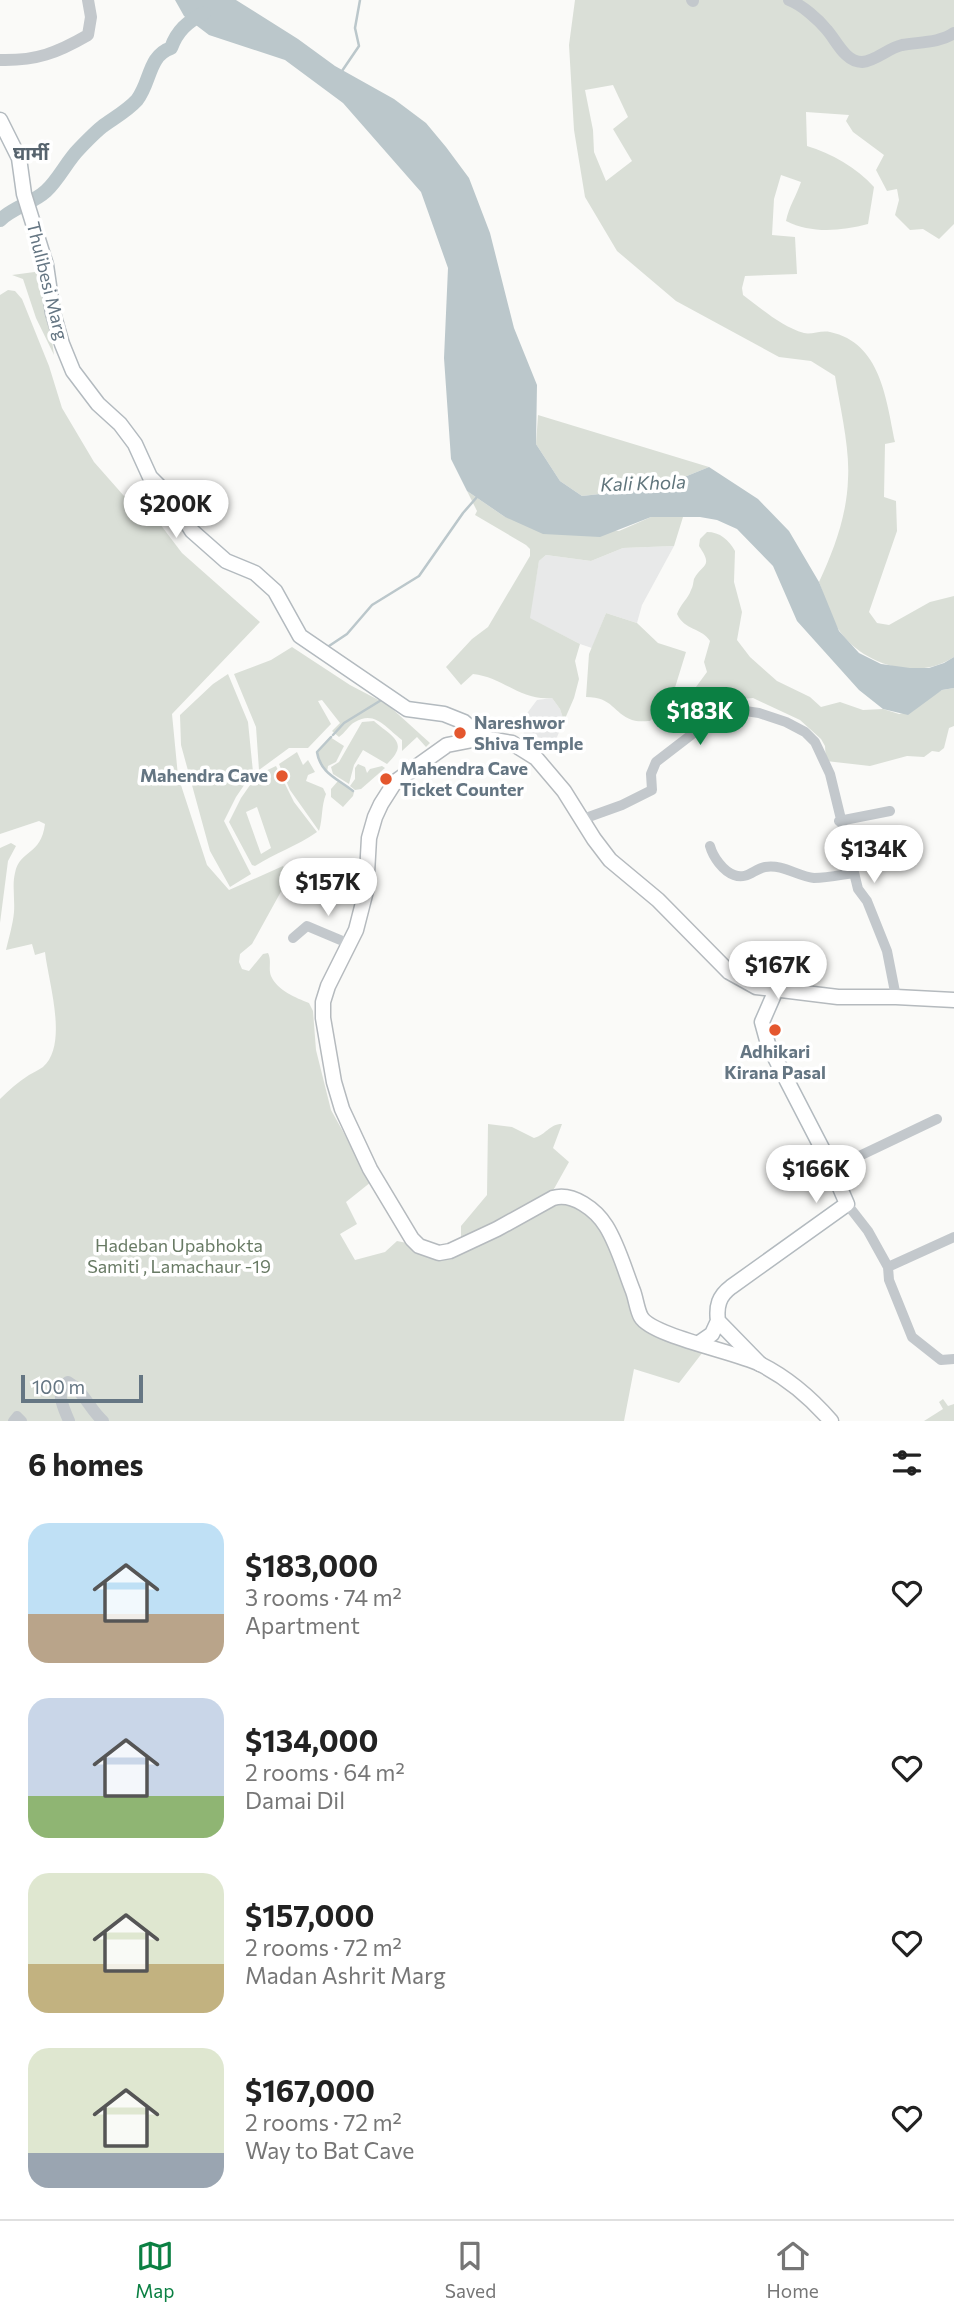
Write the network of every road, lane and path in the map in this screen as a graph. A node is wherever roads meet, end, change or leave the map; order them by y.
1 (88, 0) edge
2 (789, 0) edge
3 (954, 33) edge
4 (0, 60) edge
5 (0, 120) edge
6 (484, 738) junction
7 (890, 811) dead end
8 (583, 819) junction
9 (839, 821) junction
10 (710, 846) dead end
11 (853, 873) junction
12 (293, 938) dead end
13 (346, 953) junction
14 (756, 987) junction
15 (776, 990) junction
16 (896, 997) junction
17 (954, 1000) edge
18 (762, 1022) junction
19 (937, 1119) dead end
20 (832, 1169) junction
21 (847, 1204) junction
22 (954, 1237) edge
23 (888, 1267) junction
24 (718, 1321) junction
25 (699, 1343) junction
26 (954, 1359) edge
27 (760, 1364) junction
28 (824, 1418) edge
29 (13, 1421) edge
30 (22, 1421) edge
31 (68, 1421) edge
32 (103, 1421) edge

1 - 4 street
2 - 3 street
5 - 6 main road, Thulibesi Marg
6 - 8 main road
6 - 13 main road
7 - 9 street
8 - 9 street
8 - 14 main road
9 - 11 street
10 - 11 street
11 - 16 street
12 - 13 street
13 - 25 main road
14 - 15 main road
14 - 18 main road
15 - 16 main road
15 - 18 main road
16 - 17 main road
18 - 20 main road
19 - 20 street
20 - 21 main road
21 - 23 street
21 - 24 main road
22 - 23 street
23 - 26 street
24 - 25 main road
24 - 27 main road
25 - 27 main road
27 - 28 main road
29 - 30 street
31 - 32 street

